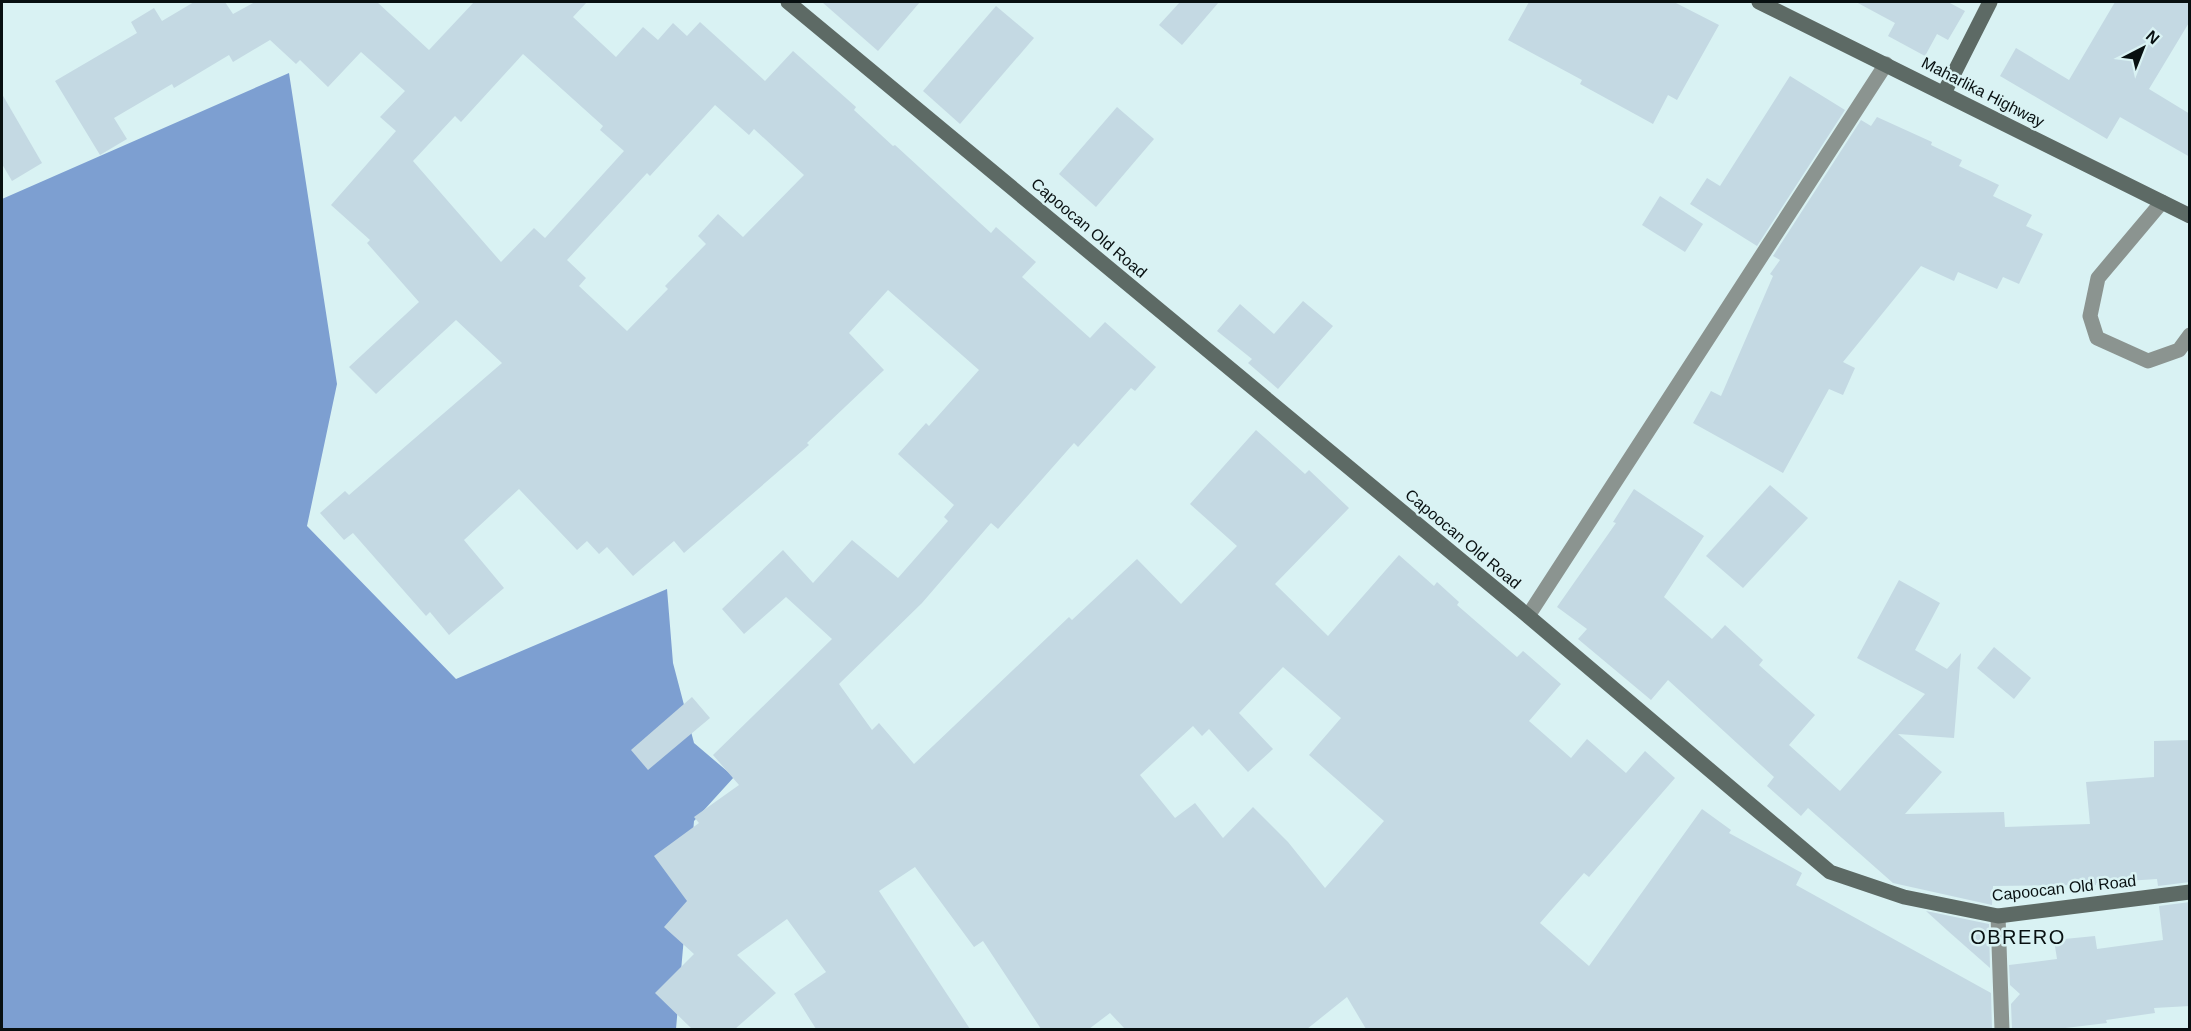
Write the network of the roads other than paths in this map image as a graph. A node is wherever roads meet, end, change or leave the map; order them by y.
1 (788, 2) edge
2 (1759, 2) edge
3 (1990, 2) edge
4 (1886, 64) junction
5 (1944, 93) junction
6 (2162, 202) junction
7 (2190, 216) edge
8 (2190, 335) edge
9 (1528, 616) junction
10 (2190, 892) edge
11 (1998, 916) junction
12 (2002, 1029) edge

1 - 9 street, Capoocan Old Road
2 - 4 street, Maharlika Highway
3 - 5 street
4 - 5 street, Maharlika Highway
4 - 9 street
5 - 6 street, Maharlika Highway
6 - 7 street, Maharlika Highway
6 - 8 street
9 - 11 street, Capoocan Old Road
10 - 11 street, Capoocan Old Road
11 - 12 street

